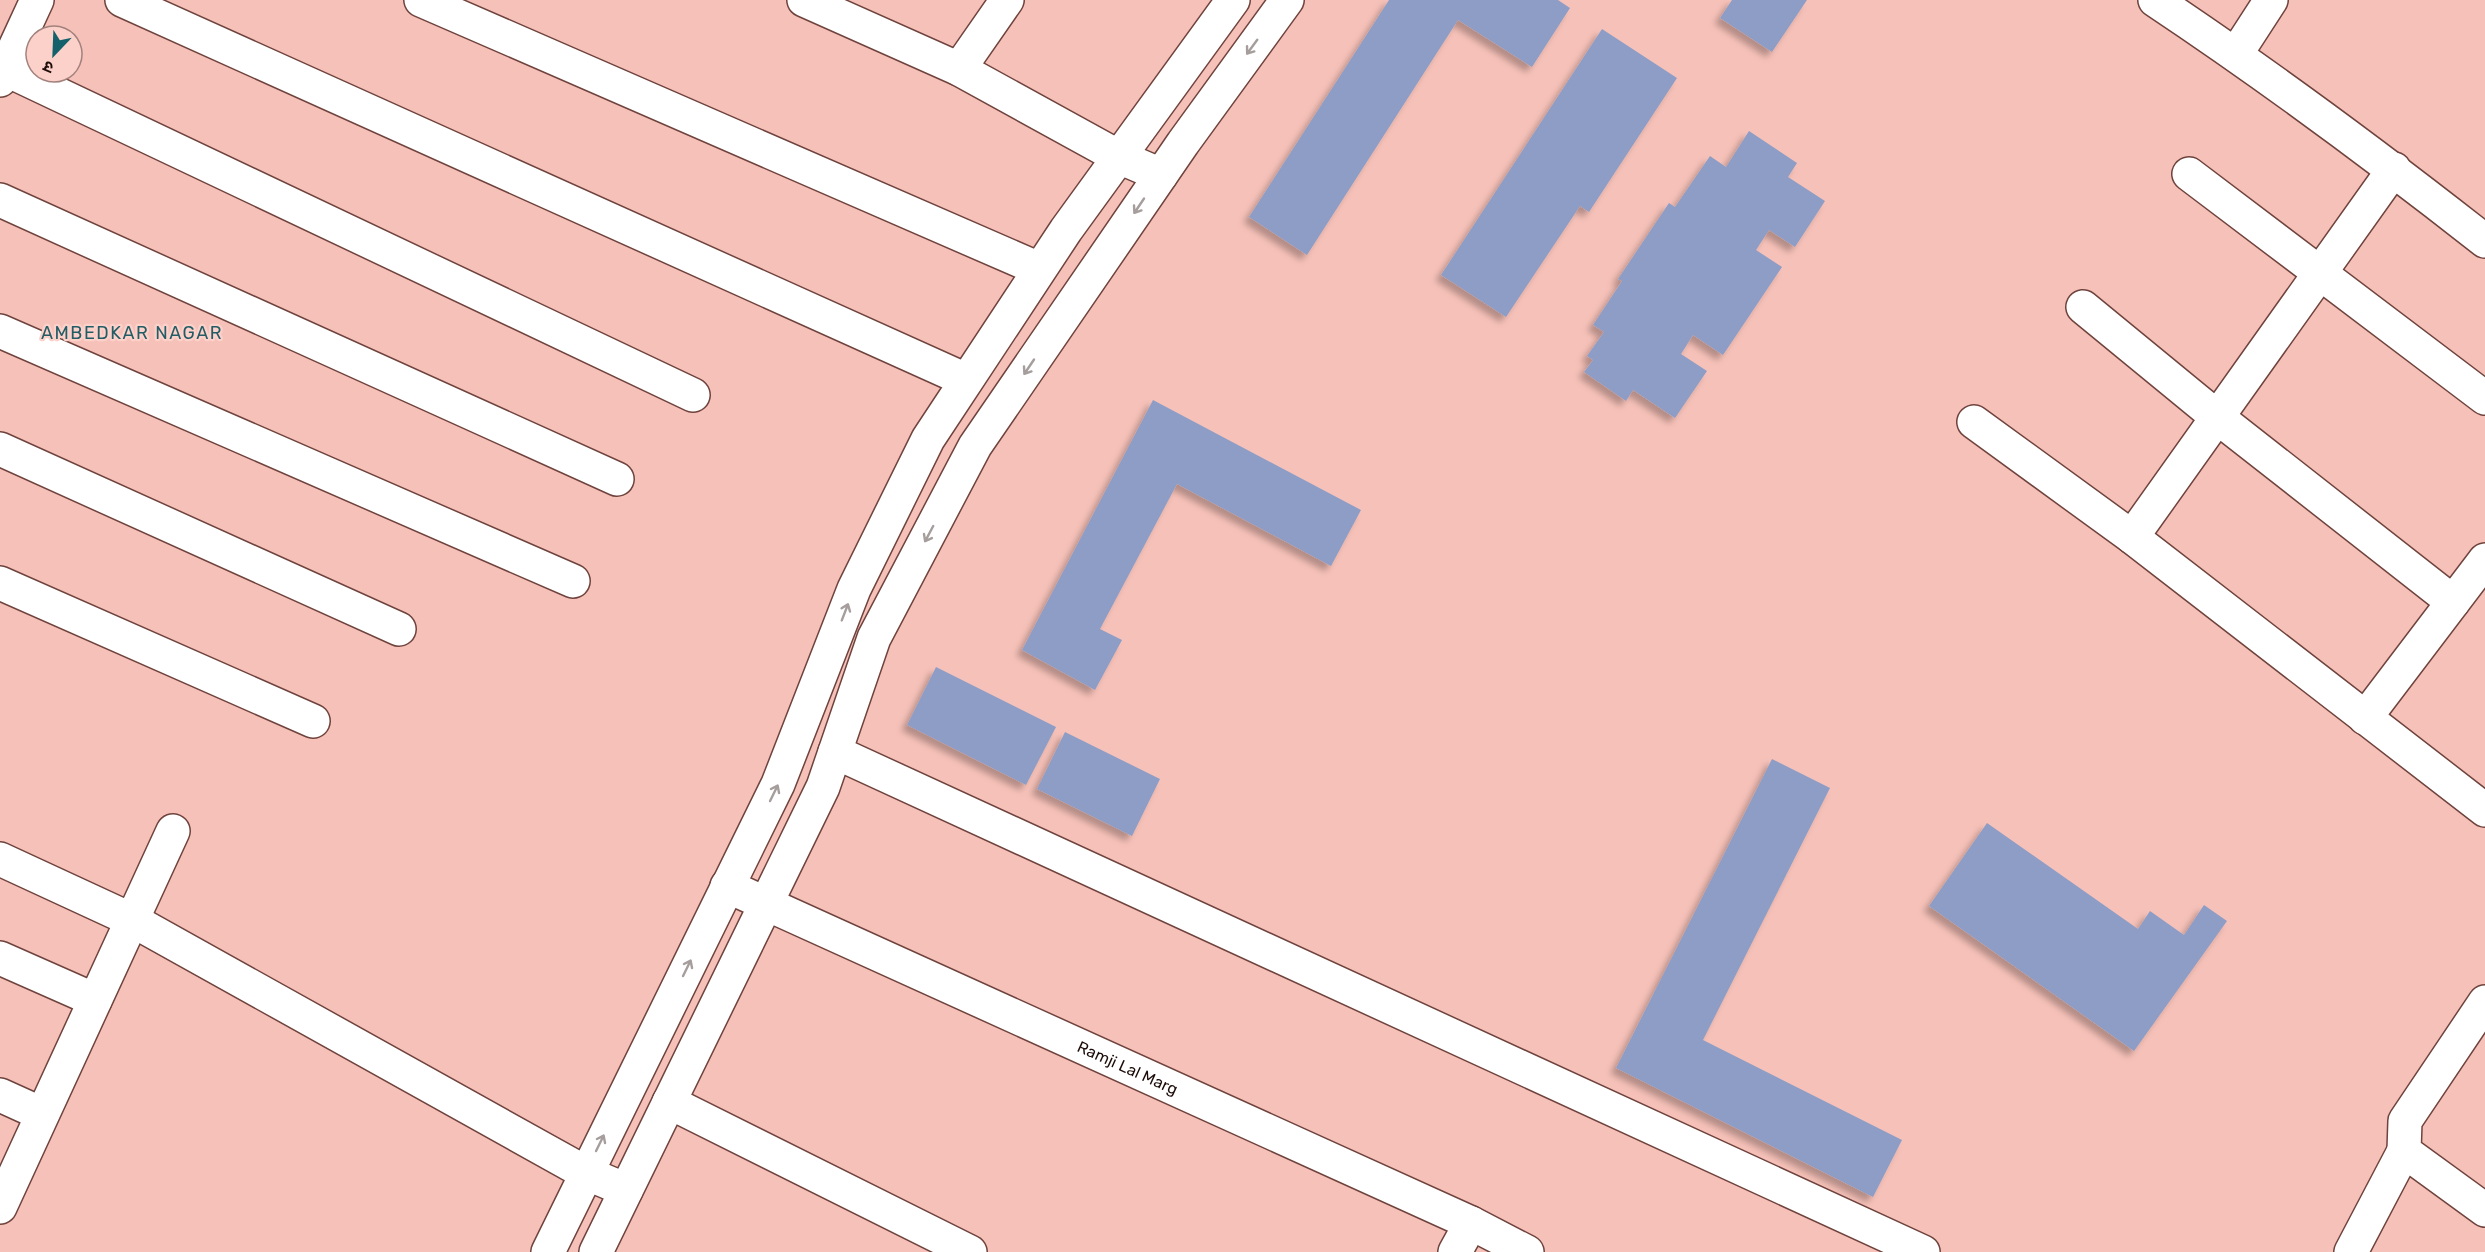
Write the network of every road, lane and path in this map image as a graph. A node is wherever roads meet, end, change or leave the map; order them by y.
1 (37, 0) edge
2 (122, 0) edge
3 (421, 0) edge
4 (804, 0) edge
5 (1007, 0) edge
6 (1233, 0) edge
7 (1287, 0) edge
8 (2156, 0) edge
9 (2271, 0) edge
10 (850, 9) edge
11 (2235, 54) junction
12 (959, 69) junction
13 (3, 75) edge
14 (1119, 157) junction
15 (2394, 169) junction
16 (2189, 174) dead end
17 (1161, 175) junction
18 (0, 200) edge
19 (2485, 241) edge
20 (1039, 269) junction
21 (2319, 274) junction
22 (2083, 307) dead end
23 (0, 331) edge
24 (966, 380) junction
25 (693, 395) dead end
26 (2485, 398) edge
27 (2217, 417) junction
28 (1974, 422) dead end
29 (0, 449) edge
30 (617, 479) dead end
31 (2132, 537) junction
32 (2485, 560) edge
33 (573, 581) dead end
34 (0, 583) edge
35 (2453, 602) junction
36 (399, 629) dead end
37 (2365, 718) junction
38 (313, 721) dead end
39 (835, 752) junction
40 (2485, 810) edge
41 (173, 831) dead end
42 (0, 859) edge
43 (727, 886) junction
44 (766, 904) junction
45 (132, 920) junction
46 (0, 958) edge
47 (95, 1000) junction
48 (2485, 1002) edge
49 (0, 1095) edge
50 (669, 1102) junction
51 (42, 1114) junction
52 (2404, 1151) junction
53 (586, 1173) junction
54 (626, 1190) junction
55 (0, 1207) edge
56 (2485, 1210) edge
57 (1471, 1223) junction
58 (548, 1252) edge
59 (596, 1252) edge
60 (970, 1252) edge
61 (1455, 1252) edge
62 (1527, 1252) edge
63 (1923, 1252) edge
64 (2351, 1252) edge

1 - 13 street
2 - 24 street
3 - 20 street
4 - 10 street
5 - 12 street
6 - 14 street
7 -> 17 street
8 - 11 street
9 - 11 street
10 - 12 street
11 - 15 street
12 - 14 street
13 - 25 street
14 - 17 street
14 - 20 street
15 - 19 street
15 - 21 street
16 - 21 street
17 -> 39 street
18 - 30 street
20 - 24 street
21 - 26 street
21 - 27 street
22 - 27 street
23 - 33 street
43 -> 24 street
27 - 31 street
27 - 35 street
28 - 31 street
29 - 36 street
31 - 37 street
32 - 35 street
34 - 38 street
35 - 37 street
37 - 40 street
39 - 44 street
39 - 63 street
41 - 45 street
42 - 45 street
43 - 44 street, Ramji Lal Marg
53 -> 43 street
44 - 50 street
44 - 57 street, Ramji Lal Marg
45 - 47 street
45 - 53 street
46 - 47 street
47 - 51 street
48 - 52 street
49 - 51 street
50 - 54 street
50 - 60 street
51 - 55 street
52 - 56 street
52 - 64 street
53 - 54 street
53 - 58 street
54 - 59 street
57 - 61 street
57 - 62 street, Ramji Lal Marg

